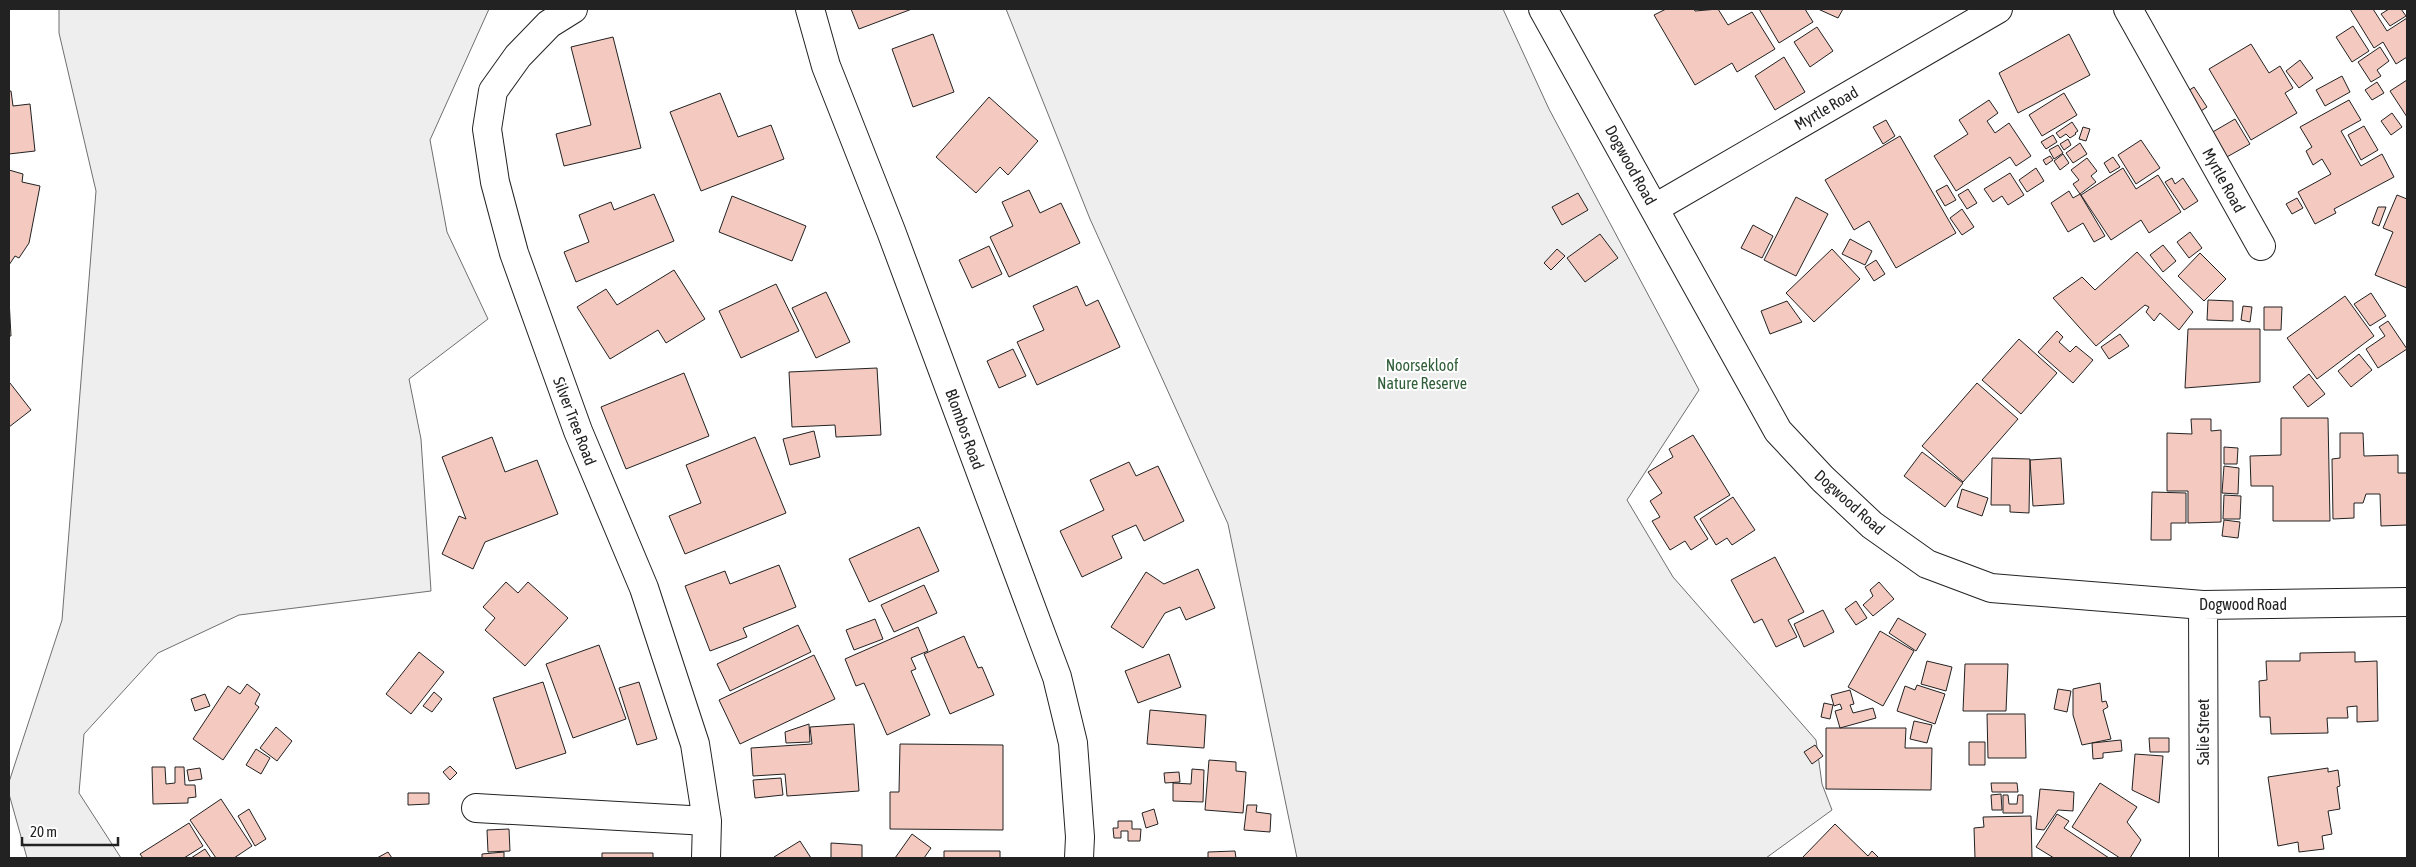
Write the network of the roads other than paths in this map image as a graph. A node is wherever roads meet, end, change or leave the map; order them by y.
1 (573, 9) edge
2 (810, 9) edge
3 (1543, 9) edge
4 (2128, 9) edge
5 (1993, 10) edge
6 (1655, 208) junction
7 (2261, 246) dead end
8 (2407, 602) edge
9 (2203, 605) junction
10 (476, 808) dead end
11 (706, 821) junction
12 (706, 858) edge
13 (1079, 858) edge
14 (2204, 858) edge

1 - 11 street, Silver Tree Road
2 - 13 street, Blombos Road
3 - 6 street, Dogwood Road
4 - 7 street, Myrtle Road
5 - 6 street, Myrtle Road
6 - 9 street, Dogwood Road
8 - 9 street, Dogwood Road
9 - 14 street, Salie Street
10 - 11 street
11 - 12 street, Silver Tree Road

